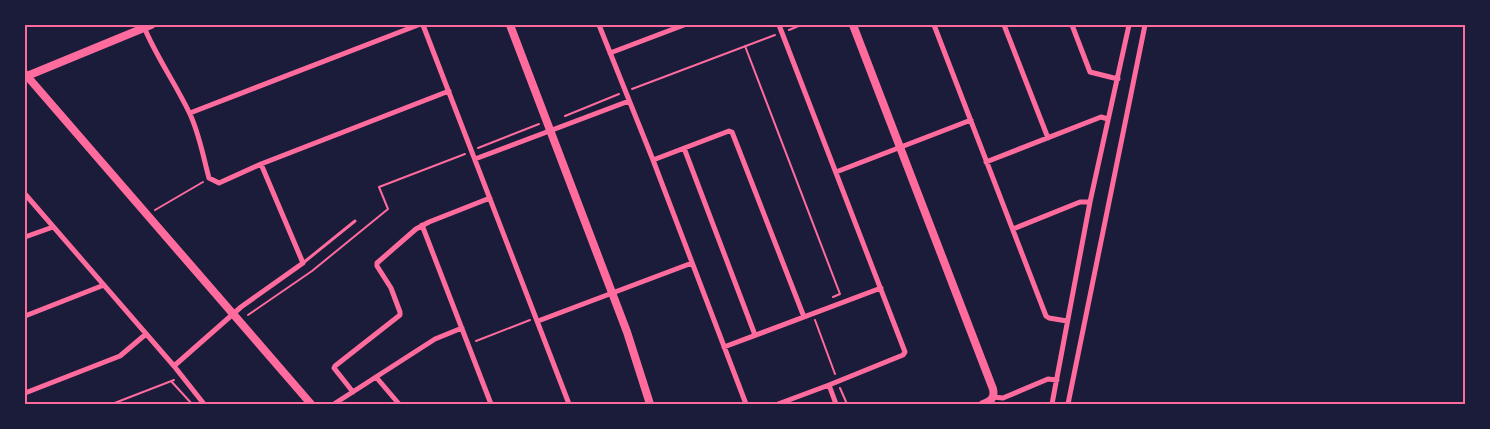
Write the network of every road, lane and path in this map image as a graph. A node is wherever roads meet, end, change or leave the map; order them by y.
1 (418, 25) edge
2 (423, 25) edge
3 (510, 25) edge
4 (599, 25) edge
5 (684, 25) edge
6 (779, 25) edge
7 (853, 25) edge
8 (934, 25) edge
9 (1004, 25) edge
10 (1072, 25) edge
11 (1129, 25) edge
12 (1145, 25) edge
13 (146, 26) edge
14 (745, 46) dead end
15 (610, 53) junction
16 (26, 75) edge
17 (1118, 79) junction
18 (449, 91) junction
19 (629, 101) junction
20 (190, 113) junction
21 (1108, 119) junction
22 (971, 120) junction
23 (550, 130) junction
24 (1048, 138) junction
25 (684, 148) junction
26 (900, 148) junction
27 (475, 159) junction
28 (653, 160) junction
29 (986, 162) junction
30 (261, 164) junction
31 (836, 172) junction
32 (209, 178) junction
33 (25, 194) edge
34 (490, 198) junction
35 (1090, 202) junction
36 (146, 215) junction
37 (355, 221) dead end
38 (422, 225) junction
39 (53, 227) junction
40 (1013, 229) junction
41 (25, 237) edge
42 (303, 263) junction
43 (692, 263) junction
44 (104, 286) junction
45 (880, 288) junction
46 (612, 294) junction
47 (832, 297) dead end
48 (232, 314) junction
49 (813, 314) junction
50 (25, 316) edge
51 (804, 317) junction
52 (537, 319) junction
53 (1067, 321) junction
54 (462, 328) junction
55 (146, 334) junction
56 (756, 335) junction
57 (468, 343) junction
58 (724, 347) junction
59 (174, 366) junction
60 (376, 378) junction
61 (1056, 380) junction
62 (838, 381) junction
63 (829, 385) junction
64 (353, 392) junction
65 (25, 393) edge
66 (993, 397) junction
67 (112, 404) edge
68 (192, 404) edge
69 (204, 404) edge
70 (311, 404) edge
71 (334, 404) edge
72 (399, 404) edge
73 (491, 404) edge
74 (569, 404) edge
75 (650, 404) edge
76 (746, 404) edge
77 (778, 404) edge
78 (836, 404) edge
79 (847, 404) edge
80 (983, 404) edge
81 (1052, 404) edge
82 (1068, 404) edge

1 - 20 street
2 - 18 street
3 - 23 street
4 - 15 street
5 - 15 street
6 - 31 street
7 - 26 street
8 - 22 street
9 - 24 street
10 - 17 street
11 - 17 street
12 - 82 street
13 - 16 street
13 - 20 street
14 - 47 path
15 - 19 street
16 - 36 street
17 - 21 street
18 - 27 street
18 - 30 street
19 - 23 street
19 - 28 street
20 - 32 street
21 - 24 street
21 - 35 street
22 - 26 street
22 - 29 street
23 - 27 street
23 - 46 street
24 - 29 street
25 - 28 street
25 - 51 street
25 - 56 street
26 - 31 street
26 - 66 street
27 - 34 street
28 - 43 street
29 - 40 street
30 - 32 street
30 - 42 street
31 - 45 street
32 - 36 path
33 - 39 street
34 - 38 street
34 - 52 street
35 - 40 street
35 - 53 street
36 - 48 street
37 - 42 lane
38 - 54 street
38 - 64 street
39 - 41 street
39 - 44 street
40 - 53 street
42 - 48 street
43 - 46 street
43 - 58 street
44 - 50 street
44 - 55 street
45 - 49 street
45 - 62 street
46 - 52 street
46 - 75 street
48 - 59 street
48 - 70 street
49 - 51 street
49 - 62 path
51 - 56 street
52 - 57 path
52 - 74 street
53 - 61 street
54 - 57 street
54 - 60 street
55 - 59 street
55 - 65 street
56 - 58 street
57 - 73 street
58 - 76 street
59 - 69 street
60 - 64 street
60 - 72 street
61 - 66 street
61 - 81 street
62 - 63 street
62 - 79 path
63 - 77 street
63 - 78 street
64 - 71 street
66 - 80 street
67 - 68 path

